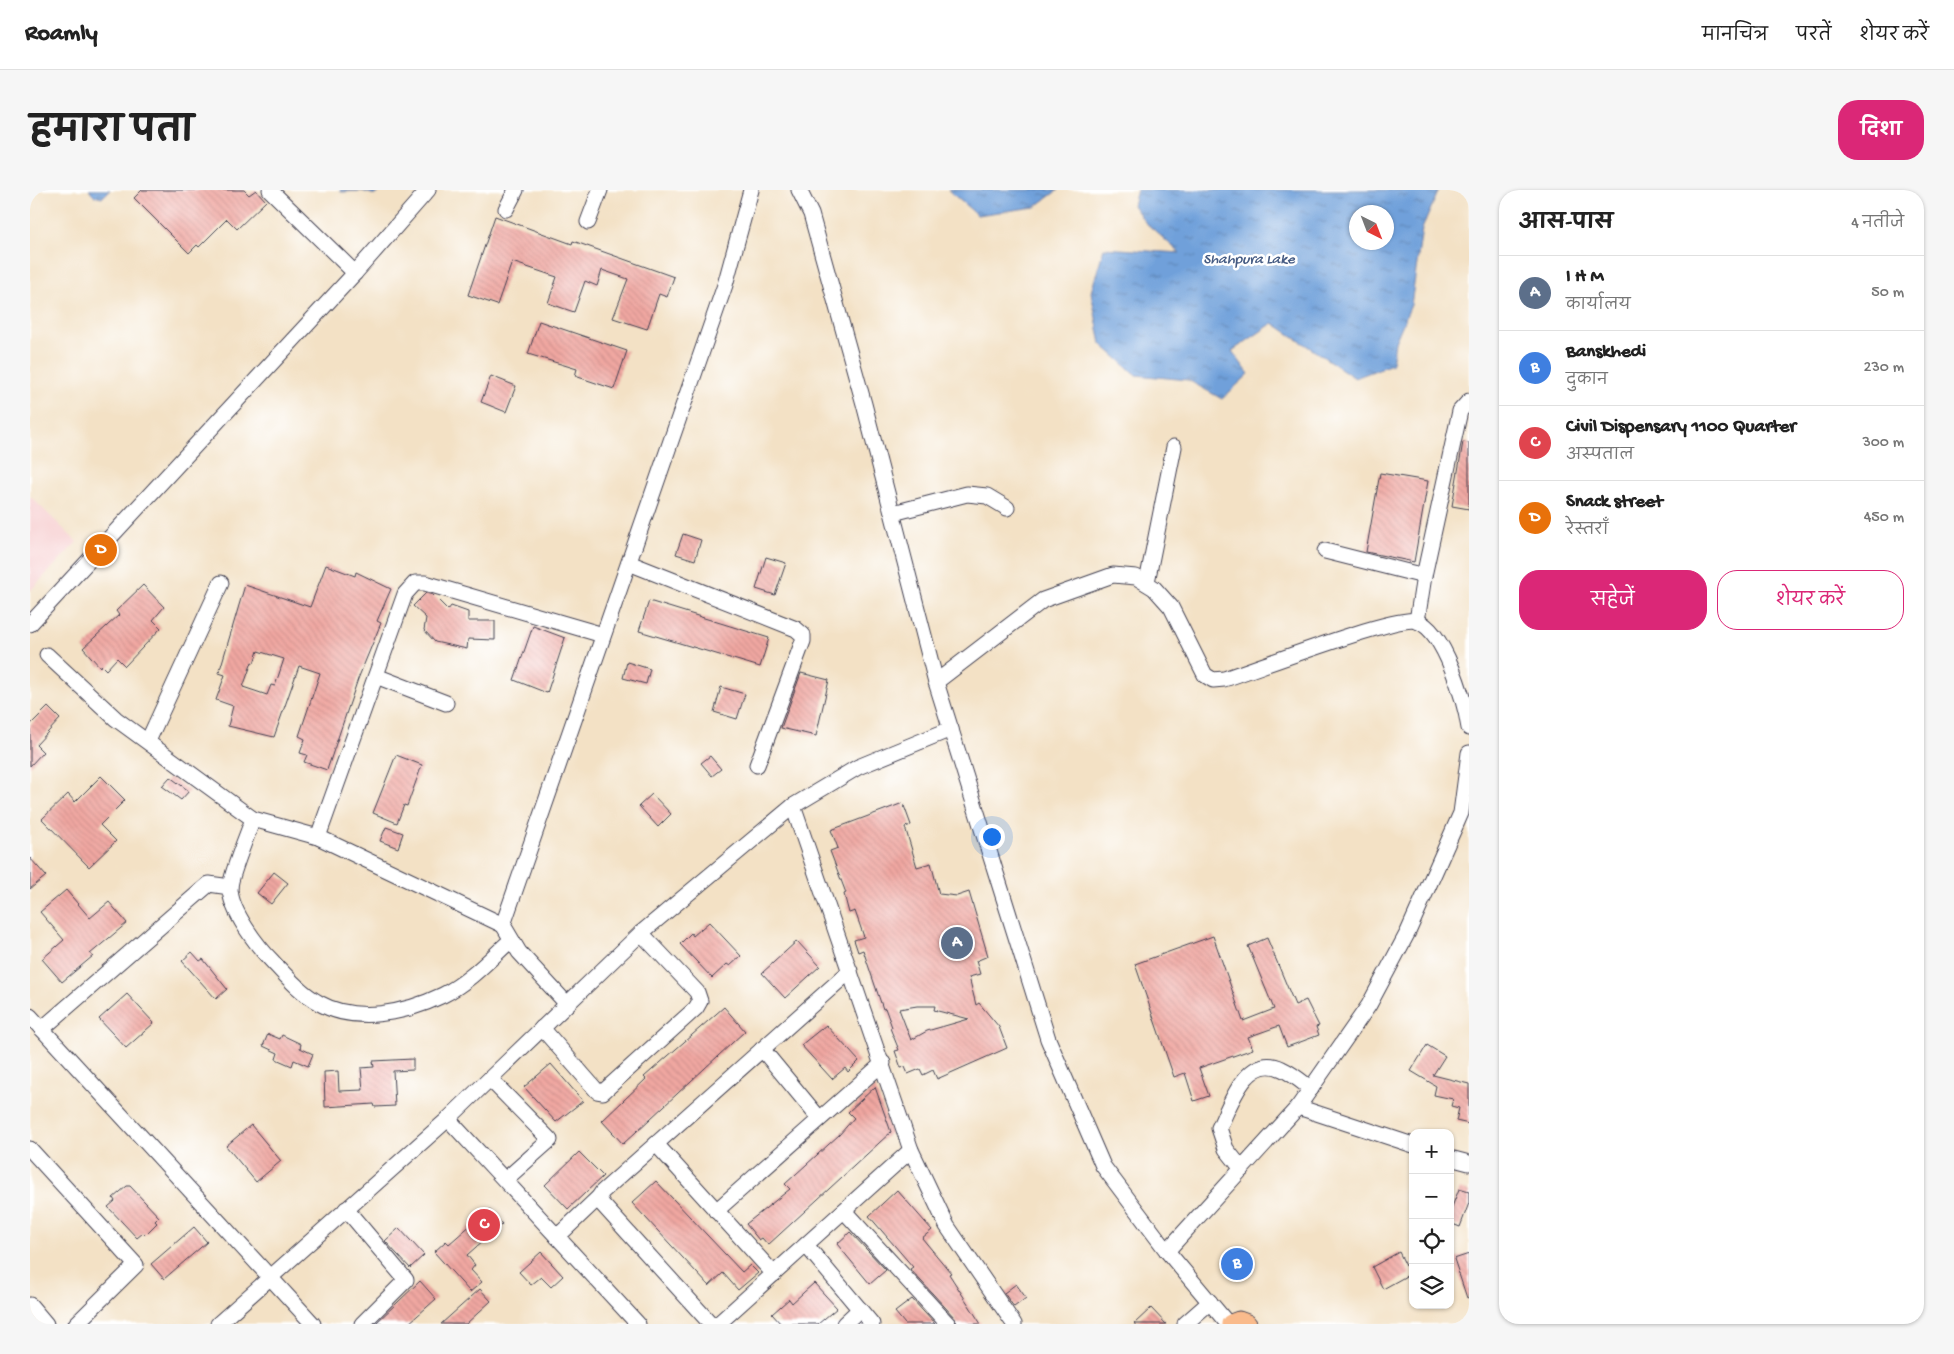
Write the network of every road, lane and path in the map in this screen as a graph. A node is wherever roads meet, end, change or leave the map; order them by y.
1 (270, 190) edge
2 (428, 190) edge
3 (516, 190) edge
4 (600, 190) edge
5 (751, 190) edge
6 (799, 190) edge
7 (506, 209) dead end
8 (588, 222) dead end
9 (355, 273) junction
10 (1469, 401) edge
11 (1174, 447) dead end
12 (1007, 508) dead end
13 (893, 513) junction
14 (1325, 551) dead end
15 (629, 563) junction
16 (1424, 576) junction
17 (1147, 582) junction
18 (221, 583) dead end
19 (1417, 621) junction
20 (30, 624) edge
21 (604, 635) junction
22 (47, 655) dead end
23 (376, 676) junction
24 (936, 682) junction
25 (446, 703) dead end
26 (1469, 728) edge
27 (950, 729) junction
28 (148, 742) junction
29 (1469, 753) edge
30 (756, 765) dead end
31 (793, 806) junction
32 (253, 819) junction
33 (318, 837) junction
34 (230, 887) junction
35 (503, 925) junction
36 (641, 934) junction
37 (511, 940) junction
38 (850, 971) junction
39 (567, 1004) junction
40 (30, 1016) edge
41 (542, 1028) junction
42 (42, 1029) junction
43 (762, 1049) junction
44 (883, 1063) junction
45 (490, 1079) junction
46 (1311, 1089) junction
47 (1298, 1107) junction
48 (819, 1118) junction
49 (448, 1119) junction
50 (656, 1144) junction
51 (1409, 1144) edge
52 (30, 1149) edge
53 (911, 1150) junction
54 (1454, 1159) edge
55 (1469, 1163) edge
56 (1242, 1169) junction
57 (505, 1180) junction
58 (599, 1197) junction
59 (346, 1209) junction
60 (844, 1210) junction
61 (716, 1211) junction
62 (557, 1237) junction
63 (806, 1245) junction
64 (1166, 1251) junction
65 (774, 1274) junction
66 (271, 1278) junction
67 (1210, 1302) junction
68 (30, 1305) edge
69 (860, 1309) junction
70 (727, 1321) edge
71 (46, 1324) edge
72 (76, 1324) edge
73 (218, 1324) edge
74 (313, 1324) edge
75 (362, 1324) edge
76 (638, 1324) edge
77 (711, 1324) edge
78 (844, 1324) edge
79 (872, 1324) edge
80 (948, 1324) edge
81 (1014, 1324) edge
82 (1185, 1324) edge
83 (1230, 1324) edge
84 (1247, 1324) edge

1 - 9 street
2 - 9 street
3 - 7 street
4 - 8 street
5 - 15 street
6 - 13 street
9 - 20 street
10 - 16 street
11 - 17 street
12 - 13 street
13 - 24 street
14 - 16 street
15 - 21 street
15 - 30 street
16 - 19 street
17 - 19 street
17 - 24 street
18 - 28 street
19 - 26 street
21 - 23 street
21 - 35 street
22 - 28 street
23 - 25 street
23 - 33 street
24 - 27 street
27 - 31 street
27 - 64 street
28 - 32 street
29 - 46 street
31 - 36 street
31 - 38 street
32 - 33 street
32 - 34 street
33 - 35 street
34 - 37 street
34 - 42 street
35 - 37 street
36 - 39 street
36 - 41 street
37 - 39 street
38 - 43 street
38 - 44 street
39 - 41 street
40 - 42 street
41 - 45 street
42 - 66 street
43 - 48 street
43 - 50 street
44 - 48 street
44 - 53 street
45 - 49 street
45 - 57 street
46 - 47 street
46 - 56 street
47 - 51 street
47 - 56 street
48 - 61 street
49 - 57 street
49 - 59 street
50 - 58 street
50 - 61 street
52 - 72 street
53 - 60 street
53 - 81 street
54 - 55 street
56 - 64 street
57 - 62 street
58 - 62 street
58 - 77 street
59 - 66 street
59 - 75 street
60 - 63 street
60 - 80 street
61 - 65 street
62 - 76 street
63 - 65 street
63 - 69 street
64 - 67 street
65 - 70 street
66 - 73 street
66 - 74 street
67 - 82 street
67 - 83 street
68 - 71 street
69 - 78 street
69 - 79 street
83 - 84 main road

